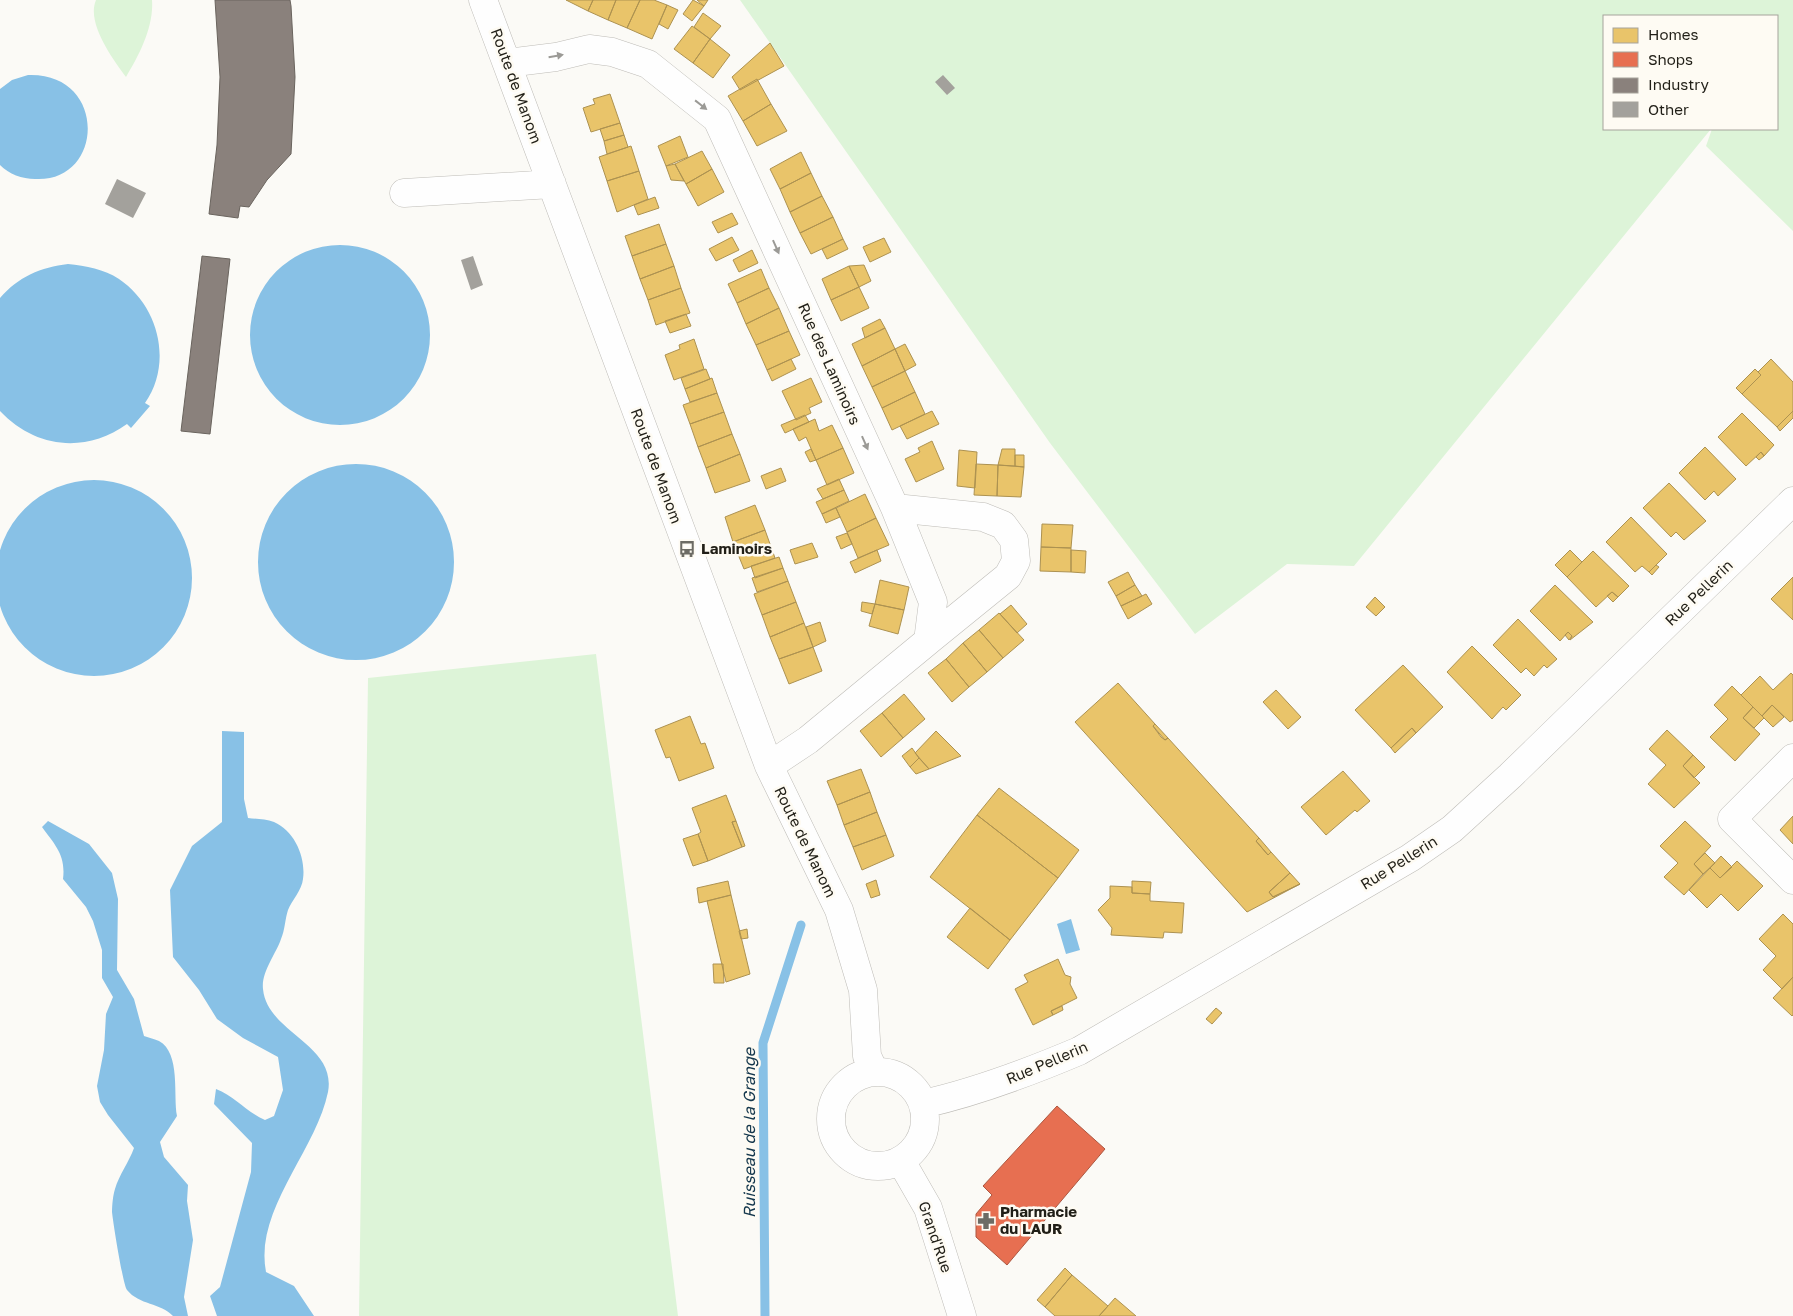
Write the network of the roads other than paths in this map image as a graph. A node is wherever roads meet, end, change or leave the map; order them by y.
1 (483, 0) edge
2 (507, 63) junction
3 (552, 184) junction
4 (404, 193) dead end
5 (1793, 502) edge
6 (895, 508) junction
7 (928, 641) junction
8 (1793, 758) edge
9 (769, 766) junction
10 (1793, 880) edge
11 (874, 1071) junction
12 (923, 1104) junction
13 (900, 1161) junction
14 (962, 1316) edge

1 - 2 street, Route de Manom
2 - 3 street, Route de Manom
2 -> 6 street, Rue des Laminoirs
3 - 4 street
3 - 9 street, Route de Manom
5 - 12 street, Rue Pellerin
6 - 7 street, Rue des Laminoirs
6 - 7 street
7 - 9 street
8 - 10 street
9 - 11 street, Route de Manom
11 - 12 street
11 - 13 street
12 - 13 street
13 - 14 street, Grand'Rue

